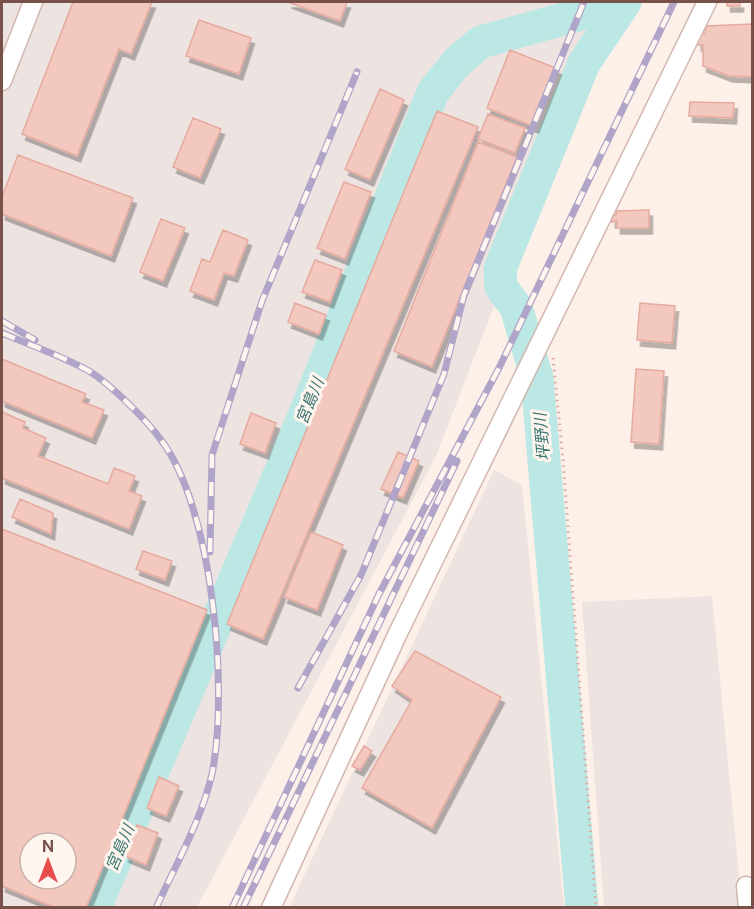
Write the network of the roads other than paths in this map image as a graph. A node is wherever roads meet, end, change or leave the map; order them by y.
1 (33, 2) edge
2 (707, 2) edge
3 (2, 81) edge
4 (746, 886) dead end
5 (271, 908) edge
6 (748, 908) edge

1 - 3 street
2 - 5 street
4 - 6 street

